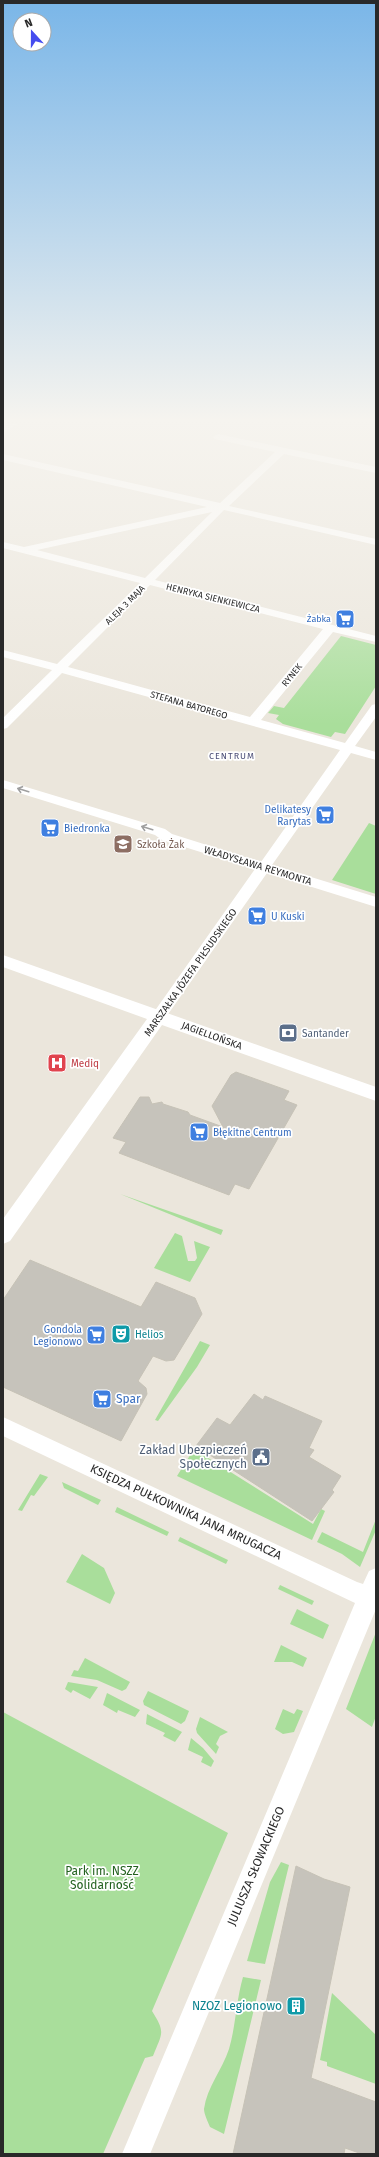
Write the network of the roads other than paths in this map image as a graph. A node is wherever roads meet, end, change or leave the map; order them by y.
1 (147, 524) edge
2 (205, 524) edge
3 (292, 524) edge
4 (376, 542) edge
5 (3, 546) edge
6 (22, 550) junction
7 (3, 555) edge
8 (148, 582) junction
9 (330, 628) junction
10 (376, 639) edge
11 (3, 653) edge
12 (60, 669) junction
13 (376, 708) edge
14 (253, 722) junction
15 (3, 725) edge
16 (348, 748) junction
17 (376, 756) edge
18 (3, 784) edge
19 (263, 867) junction
20 (376, 902) edge
21 (3, 961) edge
22 (160, 1016) junction
23 (376, 1094) edge
24 (3, 1235) edge
25 (3, 1426) edge
26 (374, 1591) edge
27 (136, 2154) edge

1 - 6 street
2 - 8 street, ALEJA 3 MAJA
3 - 4 street
5 - 6 street, HENRYKA SIENKIEWICZA
6 - 7 street
6 - 8 street, HENRYKA SIENKIEWICZA
8 - 9 street, HENRYKA SIENKIEWICZA
8 - 12 street, ALEJA 3 MAJA
9 - 10 street, HENRYKA SIENKIEWICZA
9 - 14 street, RYNEK
11 - 12 street, STEFANA BATOREGO
12 - 14 street, STEFANA BATOREGO
12 - 15 street, ALEJA 3 MAJA
13 - 16 street, MARSZAŁKA JÓZEFA PIŁSUDSKIEGO
14 - 16 street, STEFANA BATOREGO
16 - 17 street, STEFANA BATOREGO
16 - 19 street, MARSZAŁKA JÓZEFA PIŁSUDSKIEGO
19 -> 18 street, WŁADYSŁAWA REYMONTA
19 - 20 street, WŁADYSŁAWA REYMONTA
19 - 22 street, MARSZAŁKA JÓZEFA PIŁSUDSKIEGO
21 - 22 street, JAGIELLOŃSKA
22 - 23 street, JAGIELLOŃSKA
22 - 24 street, MARSZAŁKA JÓZEFA PIŁSUDSKIEGO
25 - 26 street, KSIĘDZA PUŁKOWNIKA JANA MRUGACZA
26 - 27 street, JULIUSZA SŁOWACKIEGO

